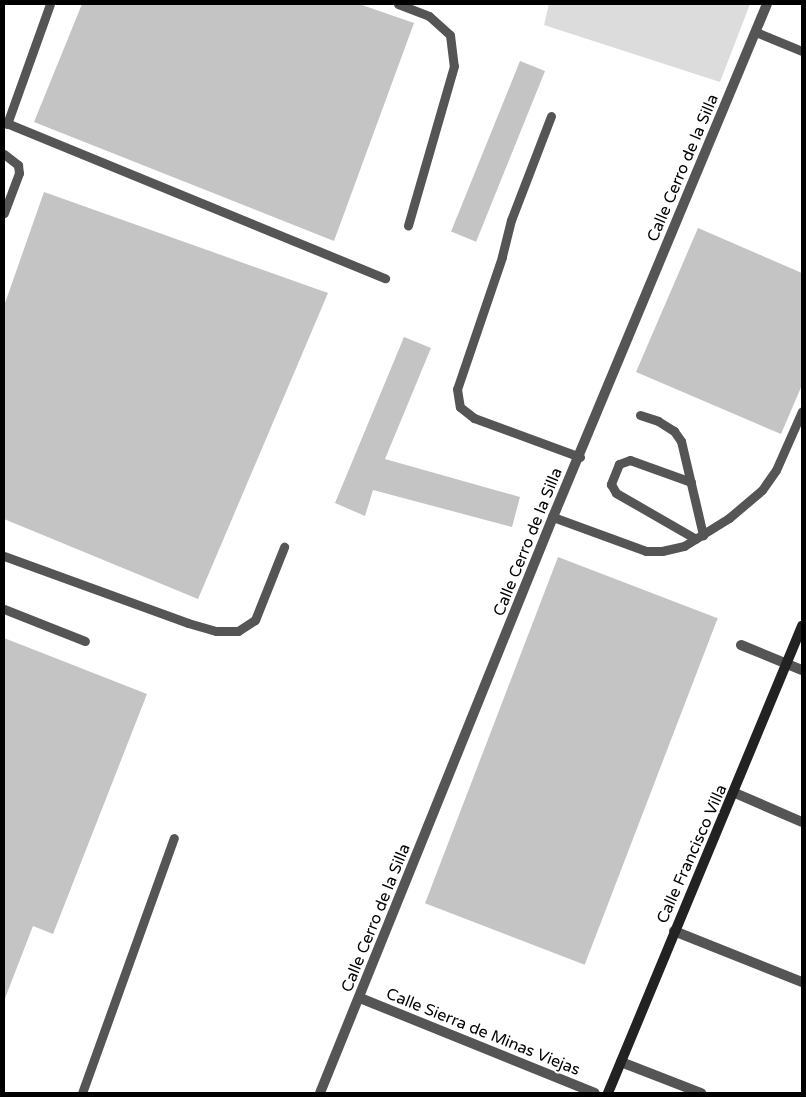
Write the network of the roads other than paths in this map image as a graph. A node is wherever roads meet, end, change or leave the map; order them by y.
1 (50, 4) edge
2 (398, 4) edge
3 (767, 4) edge
4 (756, 32) junction
5 (802, 51) edge
6 (551, 116) dead end
7 (6, 123) edge
8 (4, 154) edge
9 (4, 213) edge
10 (408, 225) dead end
11 (385, 278) dead end
12 (802, 411) edge
13 (640, 415) dead end
14 (580, 457) junction
15 (691, 482) junction
16 (553, 517) junction
17 (699, 537) junction
18 (284, 546) dead end
19 (4, 556) edge
20 (4, 609) edge
21 (802, 626) edge
22 (85, 641) dead end
23 (741, 645) dead end
24 (787, 664) junction
25 (802, 670) edge
26 (735, 793) junction
27 (802, 822) edge
28 (174, 838) dead end
29 (674, 931) junction
30 (802, 982) edge
31 (360, 998) junction
32 (621, 1062) junction
33 (82, 1093) edge
34 (320, 1093) edge
35 (595, 1093) edge
36 (608, 1093) edge
37 (701, 1093) edge

1 - 7 lane
2 - 10 lane
3 - 4 street, Calle Cerro de la Silla
4 - 5 lane
4 - 14 street, Calle Cerro de la Silla
6 - 14 lane
7 - 11 lane
8 - 9 lane
12 - 17 lane
13 - 15 lane
14 - 16 street, Calle Cerro de la Silla
15 - 17 lane
15 - 17 lane
16 - 17 lane
16 - 31 street, Calle Cerro de la Silla
18 - 19 lane
20 - 22 lane
21 - 24 street, Calle Francisco Villa
23 - 24 street
24 - 25 street
24 - 26 street, Calle Francisco Villa
26 - 27 street
26 - 29 street, Calle Francisco Villa
28 - 33 lane
29 - 30 street
29 - 32 street, Calle Francisco Villa
31 - 34 street, Calle Cerro de la Silla
31 - 35 street, Calle Sierra de Minas Viejas
32 - 36 street, Calle Francisco Villa
32 - 37 street

